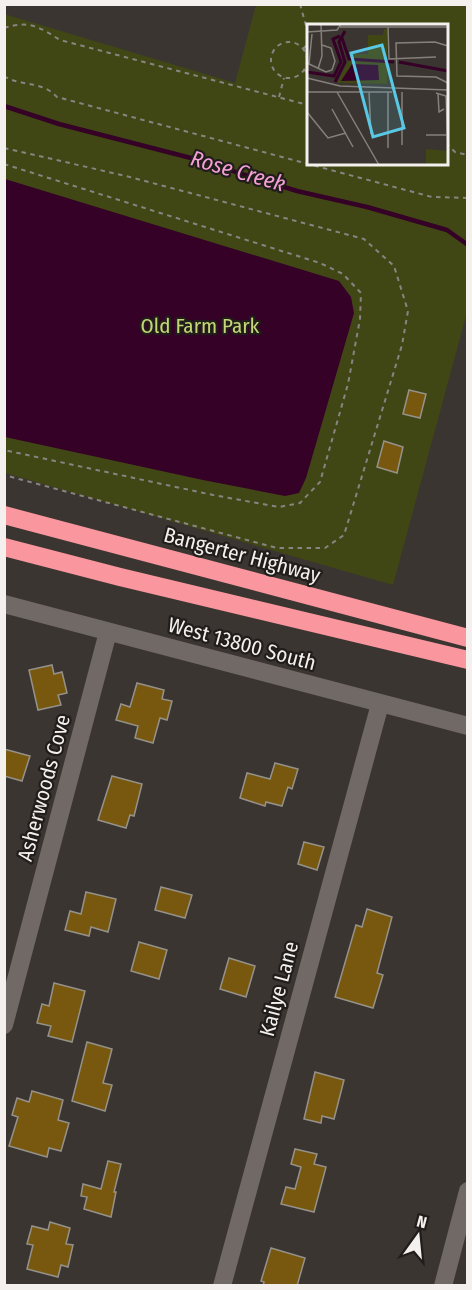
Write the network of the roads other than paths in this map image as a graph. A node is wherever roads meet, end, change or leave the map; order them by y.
1 (4, 514) edge
2 (4, 547) edge
3 (4, 604) edge
4 (108, 632) junction
5 (468, 638) edge
6 (468, 660) edge
7 (380, 704) junction
8 (468, 726) edge
9 (4, 1025) edge
10 (468, 1191) edge
11 (222, 1286) edge
12 (443, 1286) edge

1 - 5 highway, Bangerter Highway
2 - 6 highway
3 - 4 street, West 13800 South
4 - 7 street, West 13800 South
4 - 9 street, Asherwoods Cove
7 - 8 street, West 13800 South
7 - 11 street, Kailye Lane
10 - 12 street

